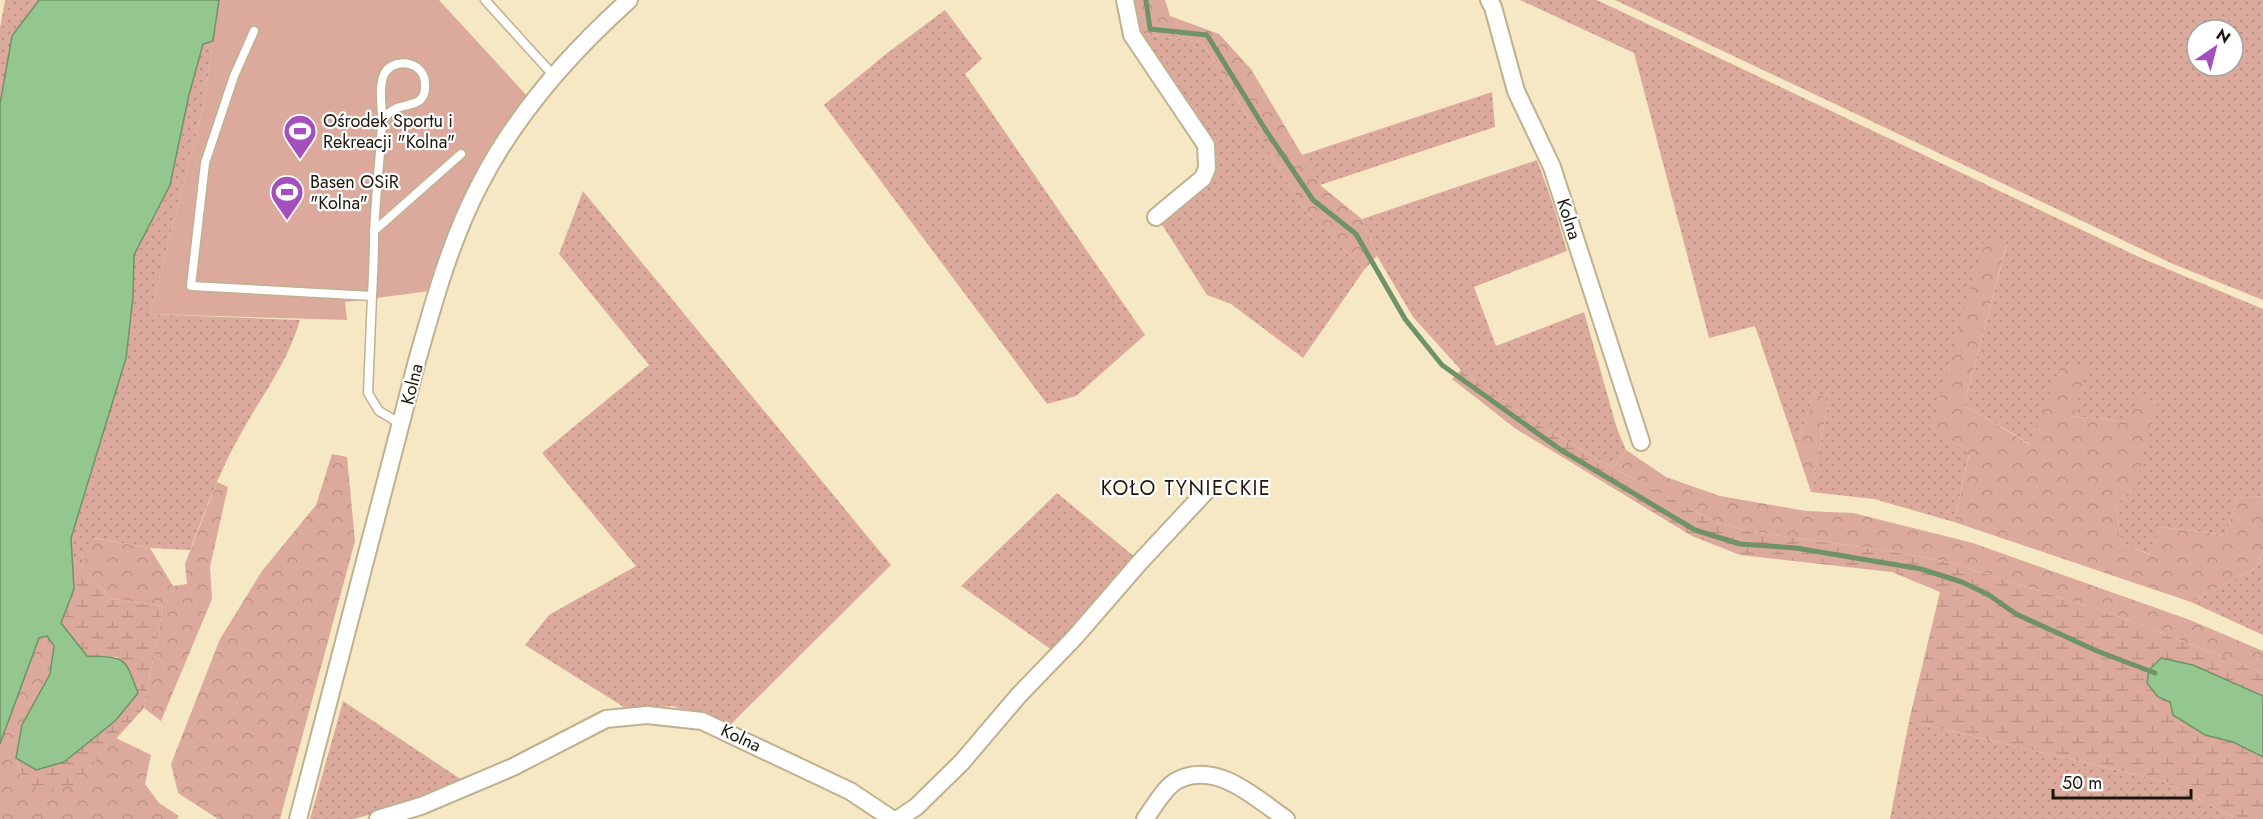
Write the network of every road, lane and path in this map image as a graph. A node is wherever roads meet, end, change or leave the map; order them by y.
1 (485, 0) edge
2 (629, 0) edge
3 (1125, 0) edge
4 (1489, 0) edge
5 (254, 31) dead end
6 (554, 76) junction
7 (382, 121) junction
8 (461, 154) dead end
9 (1156, 217) dead end
10 (374, 231) junction
11 (372, 296) junction
12 (402, 424) junction
13 (1641, 442) dead end
14 (1209, 488) dead end
15 (298, 819) edge
16 (378, 819) edge
17 (892, 819) edge
18 (898, 819) edge
19 (1145, 819) edge
20 (1286, 819) edge

1 - 6 lane
2 - 6 street, Kolna
3 - 9 street
4 - 13 street, Kolna
5 - 11 lane
6 - 12 street, Kolna
7 - 7 lane
7 - 10 lane
8 - 10 lane
10 - 11 lane
11 - 12 lane
12 - 15 street, Kolna
14 - 18 street
16 - 17 street, Kolna
19 - 20 street

